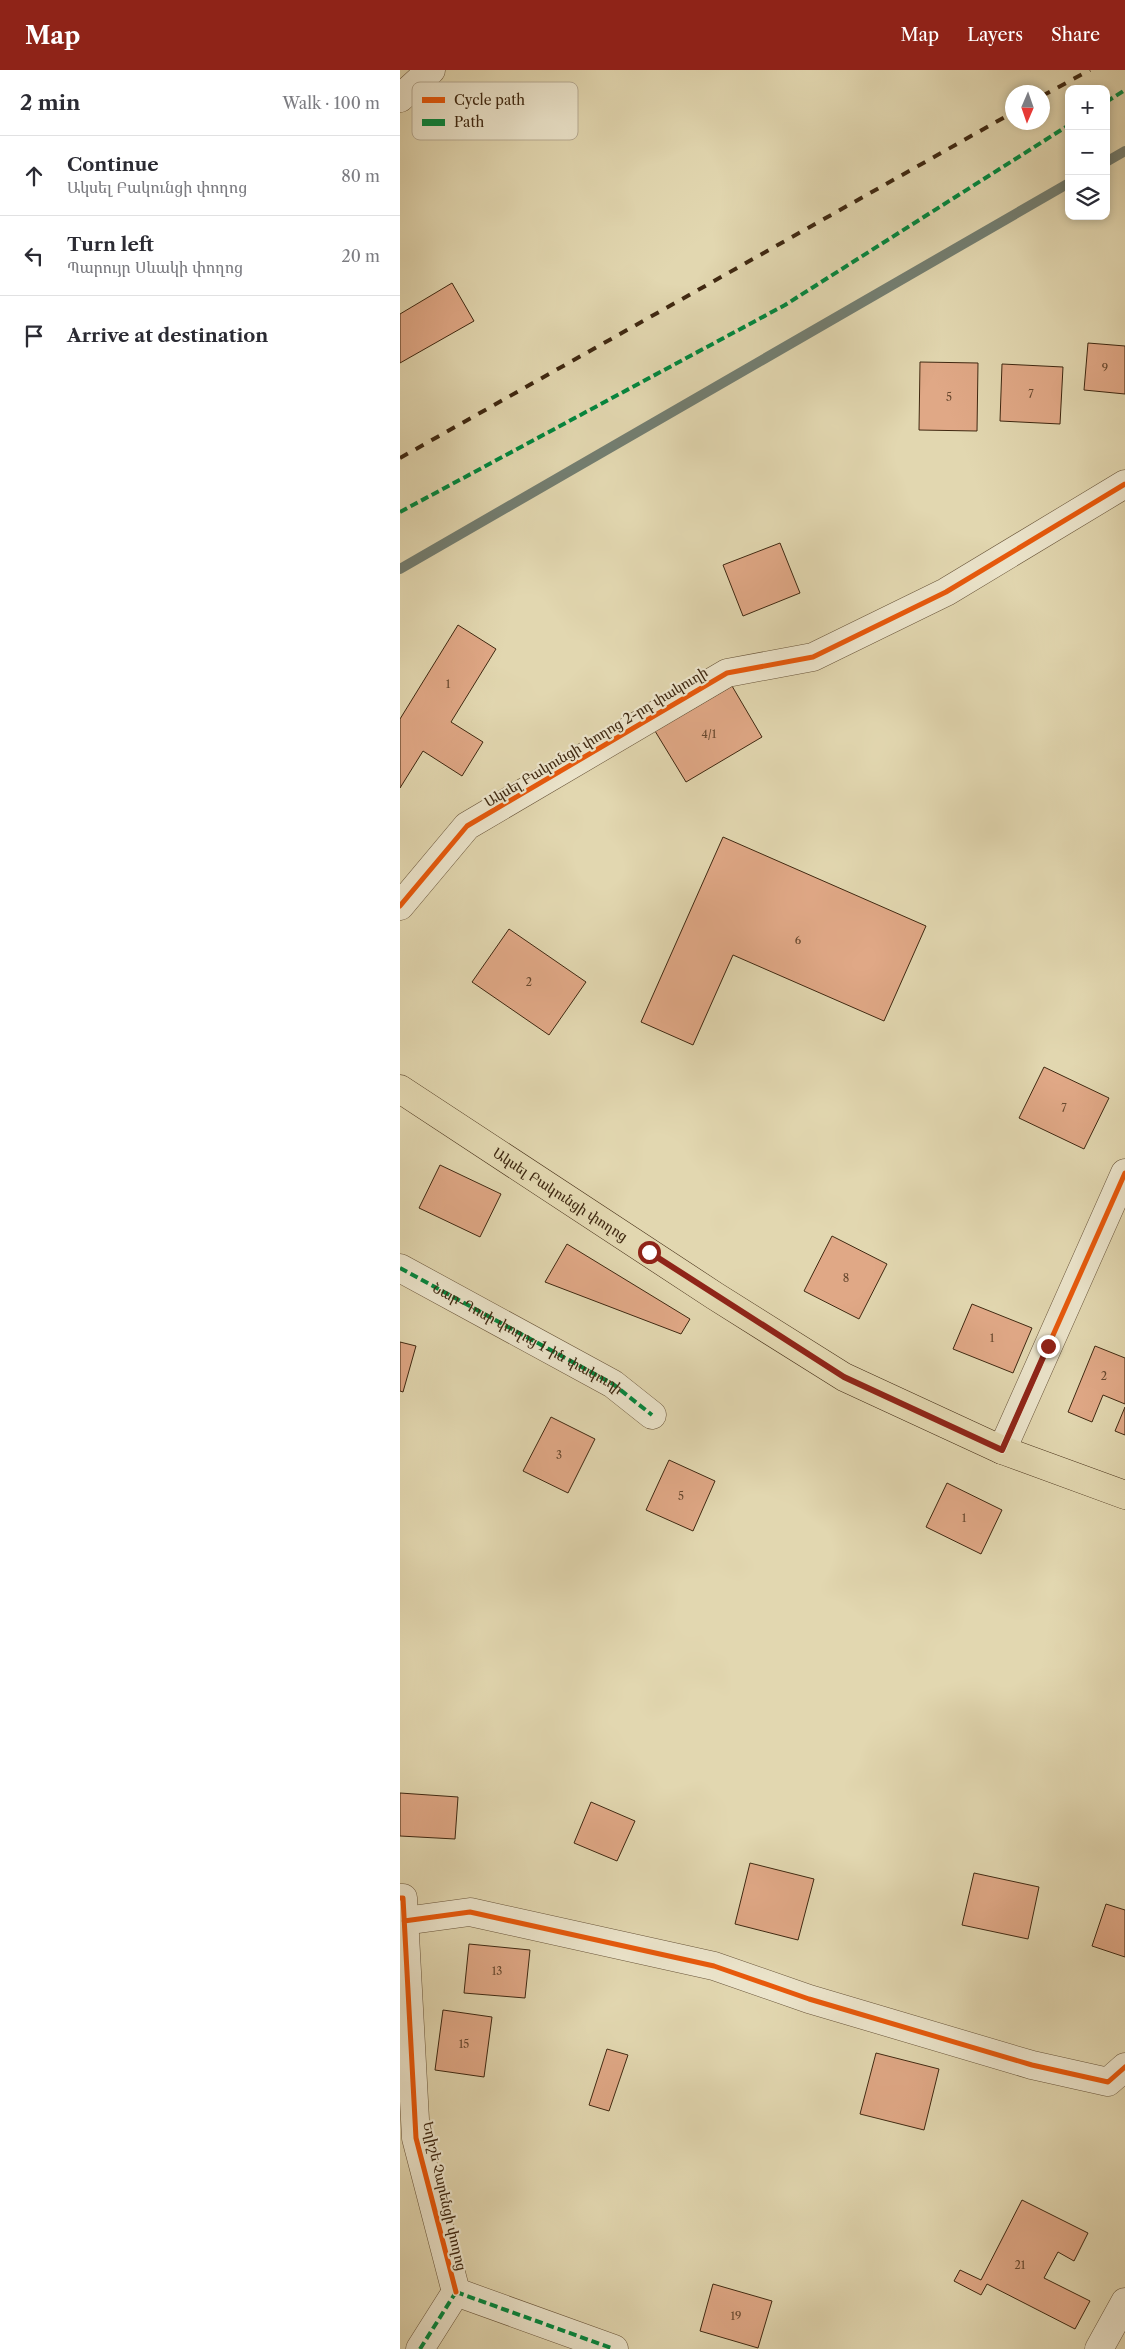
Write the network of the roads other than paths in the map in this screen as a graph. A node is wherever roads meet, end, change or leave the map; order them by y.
1 (431, 70) edge
2 (418, 82) edge
3 (412, 87) edge
4 (400, 98) edge
5 (1125, 484) edge
6 (400, 906) edge
7 (400, 1089) edge
8 (1125, 1173) edge
9 (400, 1268) edge
10 (652, 1415) dead end
11 (1002, 1450) junction
12 (1125, 1495) edge
13 (402, 1910) edge
14 (1125, 2067) edge
15 (456, 2292) junction
16 (1125, 2302) edge
17 (420, 2349) edge
18 (614, 2349) edge
19 (1099, 2349) edge

1 - 2 street
3 - 4 street
5 - 6 street, Ակսել Բակունցի փողոց 2-րդ փակուղի
7 - 11 main road, Ակսել Բակունցի փողոց
8 - 11 street
9 - 10 street, Նար-Դոսի փողոց 1-ին փակուղի
11 - 12 main road, Ակսել Բակունցի փողոց
13 - 14 street
13 - 15 street, Եղիշե Չարենցի փողոց
15 - 17 street
15 - 18 street, Եղիշե Չարենցի փողոց
16 - 19 street

